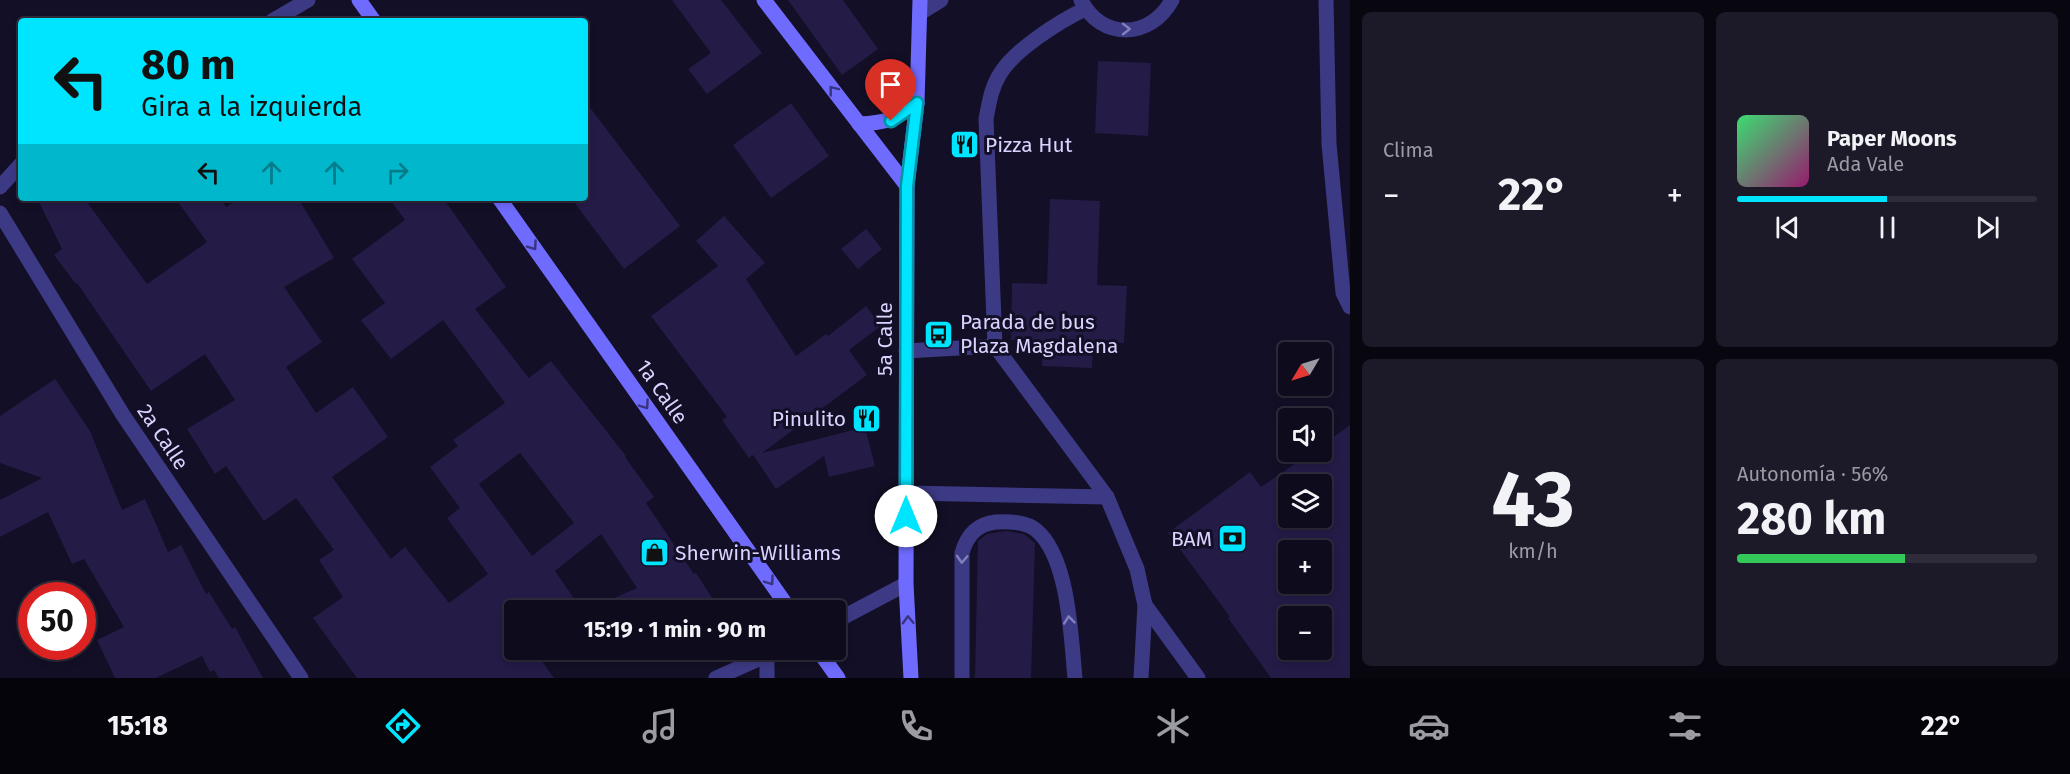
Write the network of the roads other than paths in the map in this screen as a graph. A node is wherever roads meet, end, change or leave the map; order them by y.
1 (308, 0) edge
2 (359, 0) edge
3 (764, 0) edge
4 (941, 0) edge
5 (1172, 0) edge
6 (1326, 0) edge
7 (1083, 5) edge
8 (920, 6) edge
9 (277, 18) edge
10 (372, 18) edge
11 (917, 103) junction
12 (859, 124) junction
13 (18, 167) edge
14 (907, 186) junction
15 (0, 187) edge
16 (501, 201) edge
17 (0, 213) edge
18 (1350, 307) edge
19 (995, 346) junction
20 (906, 351) junction
21 (906, 493) junction
22 (1107, 497) junction
23 (906, 584) junction
24 (783, 600) edge
25 (1145, 605) junction
26 (846, 616) edge
27 (755, 660) edge
28 (771, 660) edge
29 (825, 660) edge
30 (301, 678) edge
31 (716, 678) edge
32 (767, 678) edge
33 (838, 678) edge
34 (911, 678) edge
35 (962, 678) edge
36 (1075, 678) edge
37 (1141, 678) edge
38 (1198, 678) edge

1 - 9 street
2 - 10 main road
12 -> 3 main road
4 - 8 street
7 -> 5 street
6 - 18 street
7 - 19 street
8 - 11 main road, 5a Calle
11 - 12 main road
11 - 14 main road, 5a Calle
12 - 14 main road
13 - 15 street
14 - 20 main road, 5a Calle
16 -> 24 main road, 1a Calle
17 - 30 street, 2a Calle
19 - 20 street
19 - 22 street
20 - 21 main road, 5a Calle
21 - 22 street
21 - 23 main road, 5a Calle
22 - 25 street
23 - 26 street
34 -> 23 main road, 5a Calle
25 - 37 street
25 - 38 street
27 - 31 street
28 - 32 street
29 - 33 main road
36 -> 35 street

